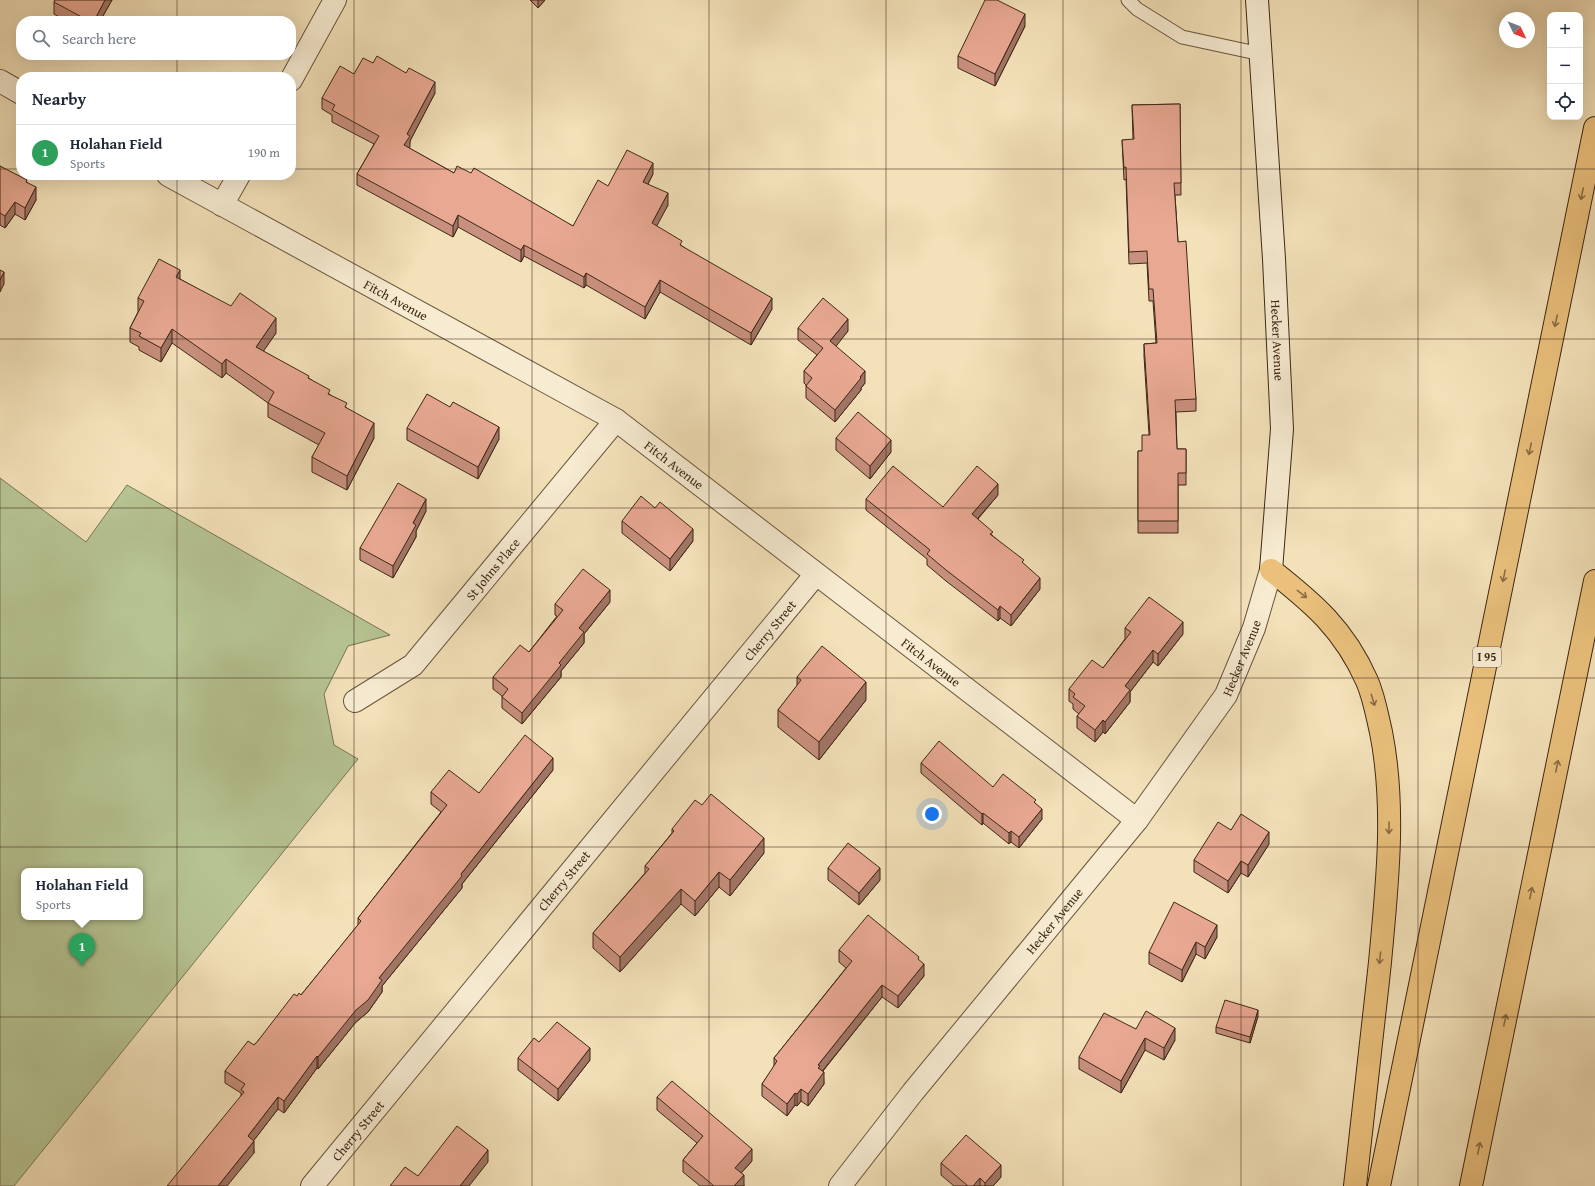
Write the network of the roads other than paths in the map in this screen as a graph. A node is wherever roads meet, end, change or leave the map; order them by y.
1 (335, 0) edge
2 (1128, 0) edge
3 (1257, 0) edge
4 (1261, 54) junction
5 (295, 72) edge
6 (0, 81) edge
7 (16, 90) edge
8 (1595, 128) edge
9 (177, 180) edge
10 (235, 180) edge
11 (222, 205) junction
12 (616, 420) junction
13 (1271, 570) junction
14 (816, 574) junction
15 (1595, 581) edge
16 (355, 701) dead end
17 (1137, 820) junction
18 (312, 1186) edge
19 (840, 1186) edge
20 (1354, 1186) edge
21 (1379, 1186) edge
22 (1471, 1186) edge

1 - 5 street
2 - 4 lane
3 - 4 street, Hecker Avenue
4 - 13 street, Hecker Avenue
6 - 7 street
8 -> 21 highway, I 95
9 - 11 street, Fitch Avenue
10 - 11 street
11 - 12 street, Fitch Avenue
12 - 14 street, Fitch Avenue
12 - 16 street, St Johns Place
13 - 17 street, Hecker Avenue
13 -> 20 highway
14 - 17 street, Fitch Avenue
14 - 18 street, Cherry Street
22 -> 15 highway
17 - 19 street, Hecker Avenue

